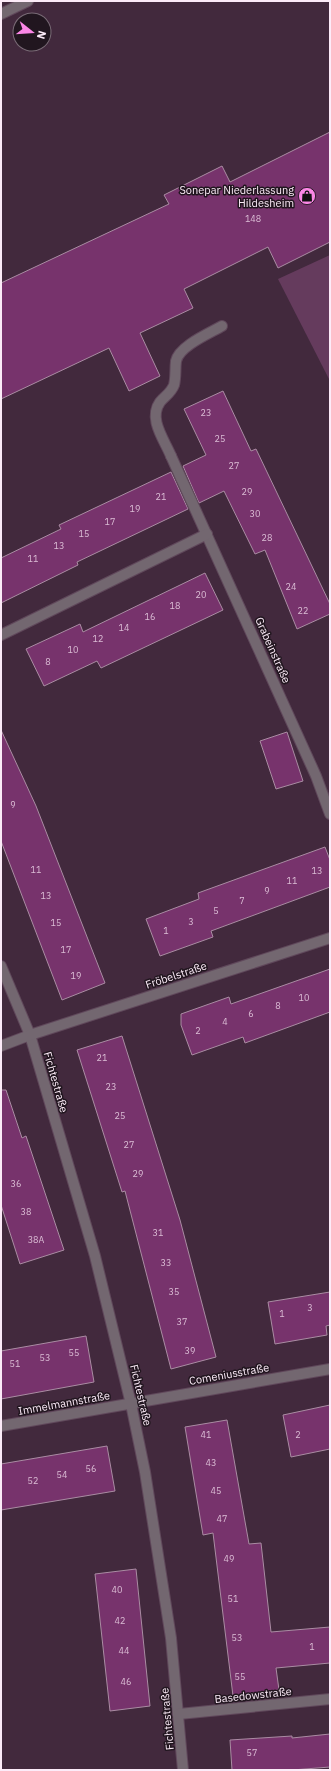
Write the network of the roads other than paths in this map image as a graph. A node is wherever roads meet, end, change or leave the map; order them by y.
1 (28, 1) edge
2 (1, 14) edge
3 (222, 326) dead end
4 (207, 534) junction
5 (1, 635) edge
6 (330, 814) edge
7 (330, 938) edge
8 (1, 966) edge
9 (30, 1035) junction
10 (1, 1046) edge
11 (330, 1369) edge
12 (131, 1404) junction
13 (1, 1426) edge
14 (330, 1699) edge
15 (179, 1714) junction
16 (183, 1770) edge

1 - 2 street
3 - 4 street, Grabeinstraße
4 - 5 street
4 - 6 street, Grabeinstraße
7 - 9 street, Fröbelstraße
8 - 9 street, Fichtestraße
9 - 10 street
9 - 12 street, Fichtestraße
11 - 12 street, Comeniusstraße
12 - 13 street, Immelmannstraße
12 - 15 street, Fichtestraße
14 - 15 street, Basedowstraße
15 - 16 street, Fichtestraße

